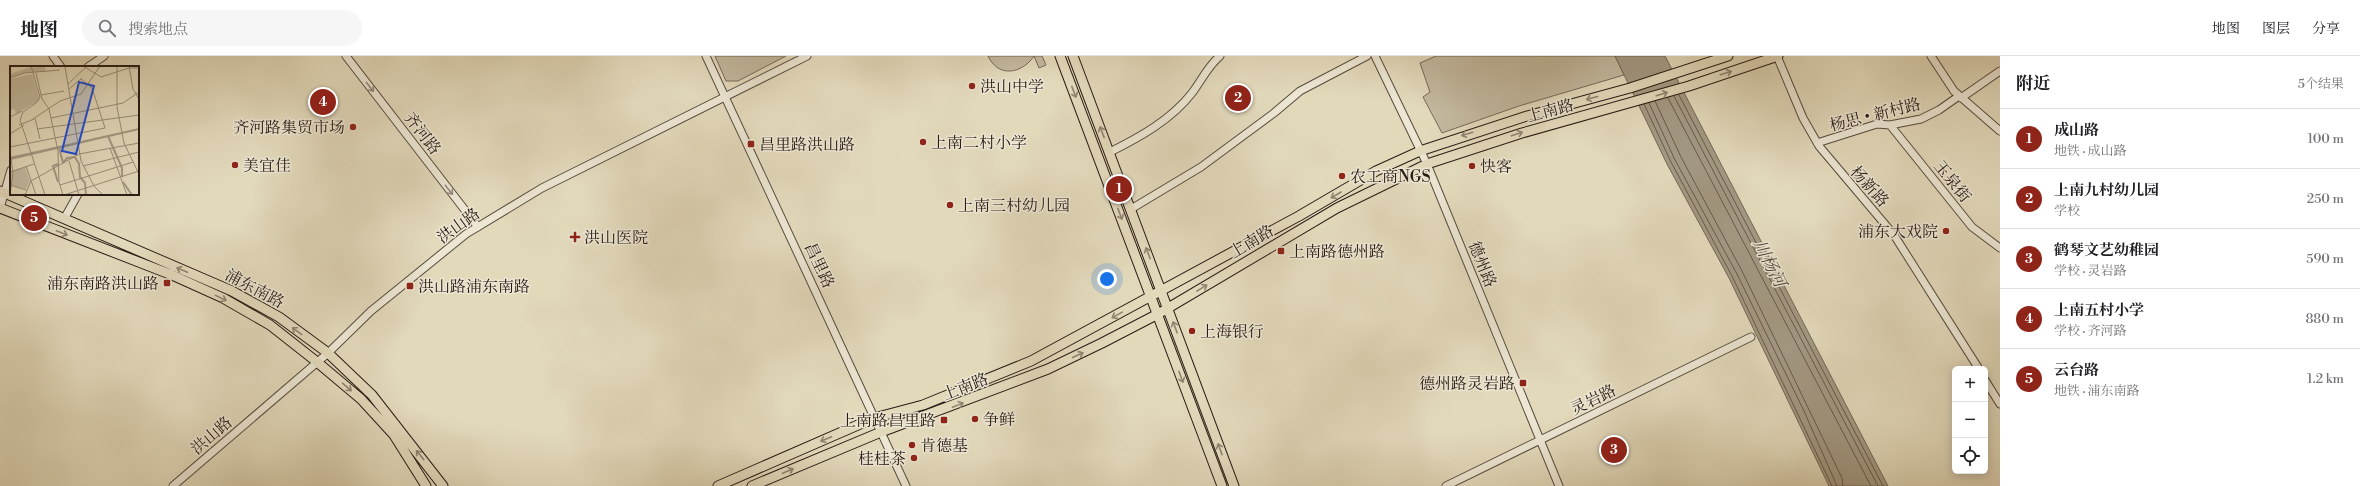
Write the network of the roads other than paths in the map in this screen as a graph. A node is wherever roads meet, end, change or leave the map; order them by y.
1 (52, 56) edge
2 (104, 56) edge
3 (346, 56) edge
4 (706, 56) edge
5 (807, 56) edge
6 (1060, 56) edge
7 (1073, 56) edge
8 (1220, 56) edge
9 (1367, 56) edge
10 (1374, 56) edge
11 (1728, 56) edge
12 (1777, 56) edge
13 (1931, 56) edge
14 (60, 66) edge
15 (89, 66) edge
16 (2000, 71) edge
17 (725, 97) junction
18 (1960, 97) junction
19 (1890, 124) junction
20 (2000, 131) edge
21 (1817, 143) junction
22 (1420, 150) junction
23 (1110, 152) junction
24 (1427, 164) junction
25 (10, 172) edge
26 (2, 191) edge
27 (11, 195) edge
28 (77, 195) edge
29 (0, 208) edge
30 (1131, 209) junction
31 (64, 218) junction
32 (478, 226) junction
33 (2000, 248) edge
34 (1162, 290) junction
35 (1152, 296) junction
36 (1168, 308) junction
37 (1158, 314) junction
38 (1751, 337) dead end
39 (328, 353) junction
40 (318, 362) junction
41 (1976, 366) edge
42 (1988, 385) edge
43 (2000, 404) edge
44 (874, 418) junction
45 (881, 432) junction
46 (1541, 440) junction
47 (173, 486) edge
48 (426, 486) edge
49 (443, 486) edge
50 (718, 486) edge
51 (752, 486) edge
52 (906, 486) edge
53 (1222, 486) edge
54 (1234, 486) edge
55 (1446, 486) edge
56 (1559, 486) edge

1 - 14 street
2 - 15 street
3 -> 32 street, 齐河路
4 - 17 street, 昌里路
5 - 17 street, 洪山路
6 -> 35 main road
23 -> 7 main road
8 - 23 street
9 - 30 street
10 - 22 street, 德州路
11 -> 22 main road, 上南路
12 - 21 street, 杨新路
24 -> 12 main road, 上南路
13 - 18 street
16 - 18 street, 杨思 • 新村路
17 - 32 street, 洪山路
17 - 44 street, 昌里路
18 - 19 street, 杨思 • 新村路
18 - 20 street
19 - 21 street, 杨思 • 新村路
19 - 33 street, 玉泉街
21 - 41 street, 杨新路
22 - 24 street, 德州路
22 -> 34 main road, 上南路
23 - 30 main road
36 -> 24 main road, 上南路
24 - 46 street, 德州路
25 - 26 street
26 - 29 street
27 - 31 main road, 浦东南路
28 - 31 street
29 -> 40 main road, 浦东南路
34 -> 30 main road
39 -> 31 main road, 浦东南路
32 - 39 street, 洪山路
34 - 35 main road, 上南路
34 - 36 main road
35 - 37 main road
35 -> 44 main road, 上南路
36 - 37 main road, 上南路
54 -> 36 main road
45 -> 37 main road, 上南路
37 -> 53 main road
38 - 46 street, 灵岩路
39 - 40 street, 洪山路
49 -> 39 main road, 浦东南路
40 - 47 street, 洪山路
40 -> 48 main road, 浦东南路
42 - 43 street
44 - 45 street, 昌里路
44 -> 50 main road, 上南路
51 -> 45 main road, 上南路
45 - 52 street, 昌里路
46 - 55 street, 灵岩路
46 - 56 street, 德州路

